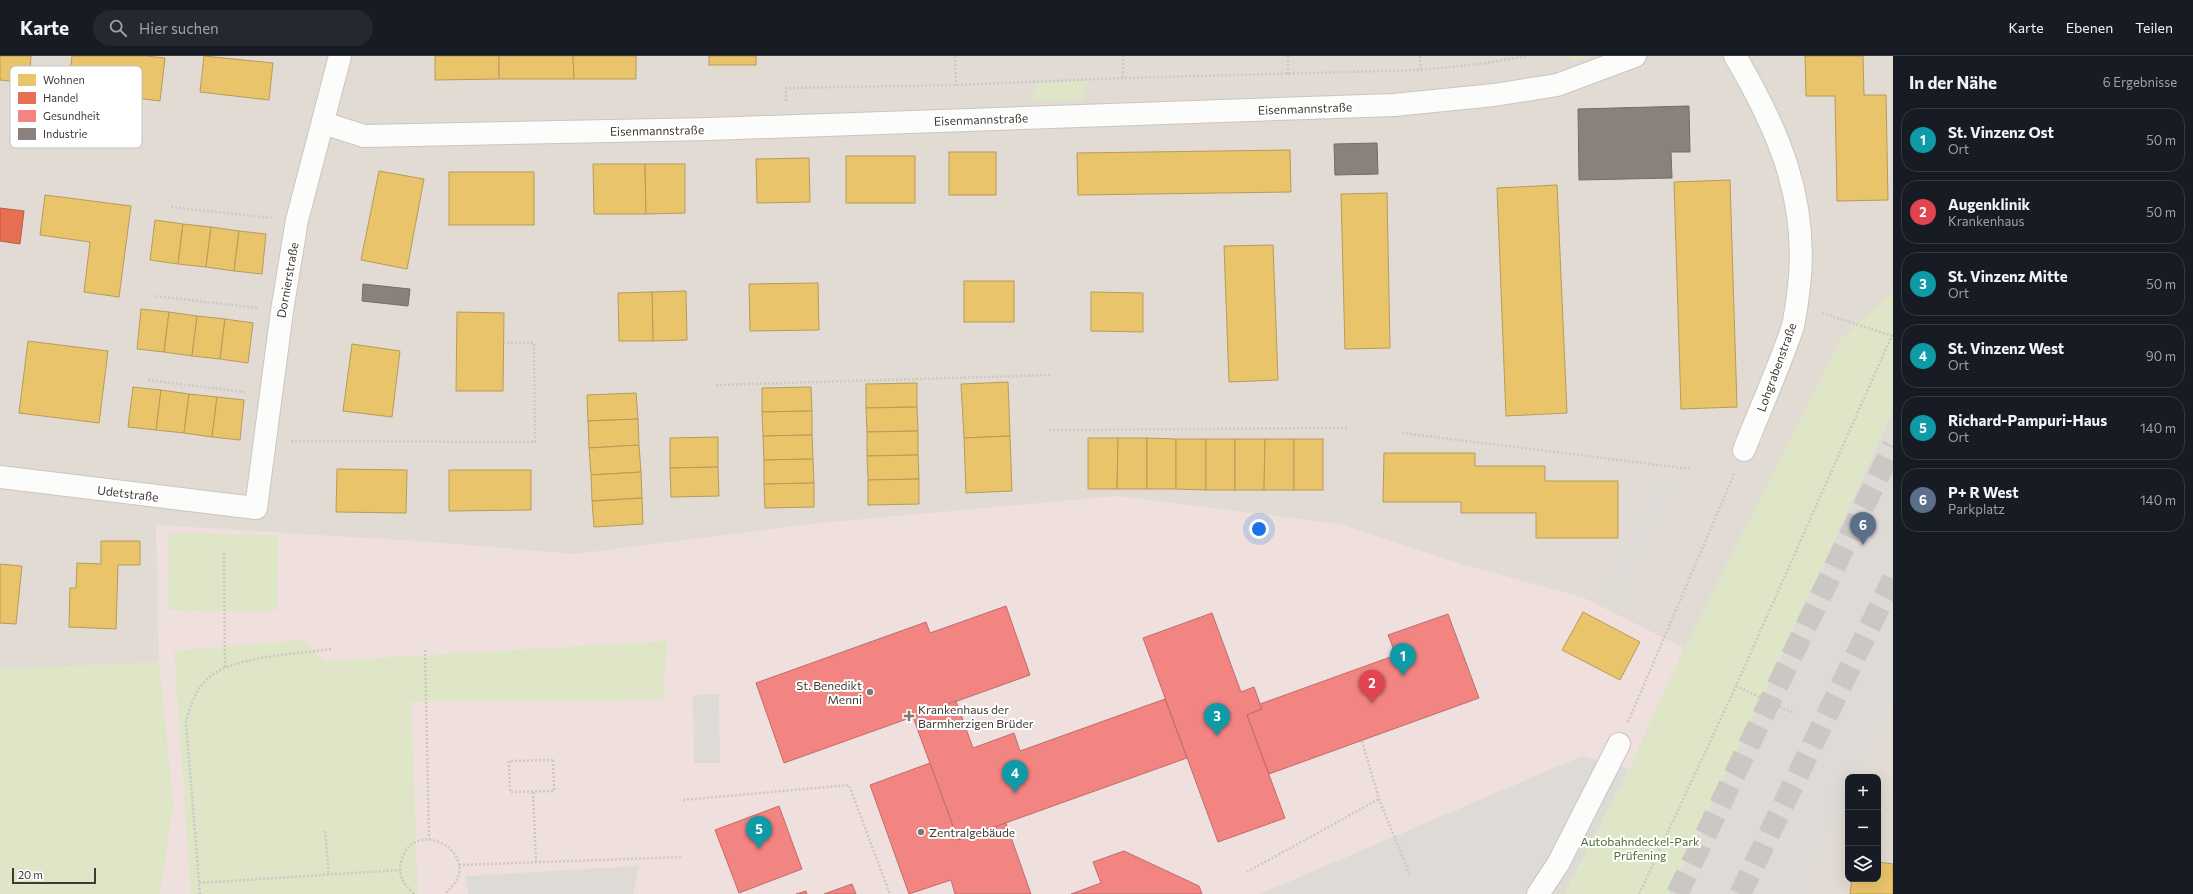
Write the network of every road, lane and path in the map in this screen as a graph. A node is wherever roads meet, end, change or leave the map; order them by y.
1 (340, 56) edge
2 (955, 56) edge
3 (1123, 56) edge
4 (1288, 56) edge
5 (1420, 56) edge
6 (1527, 56) edge
7 (1634, 56) edge
8 (1735, 56) edge
9 (1421, 70) junction
10 (1288, 74) junction
11 (1123, 78) junction
12 (956, 85) junction
13 (323, 123) junction
14 (787, 126) junction
15 (171, 207) dead end
16 (297, 220) junction
17 (156, 296) dead end
18 (1797, 304) junction
19 (282, 311) junction
20 (1893, 335) edge
21 (504, 343) dead end
22 (1050, 375) dead end
23 (148, 380) dead end
24 (716, 385) dead end
25 (270, 396) junction
26 (1349, 428) dead end
27 (1049, 430) dead end
28 (1402, 433) dead end
29 (264, 441) junction
30 (1744, 450) joint
31 (1691, 469) dead end
32 (0, 478) edge
33 (256, 508) joint
34 (224, 553) dead end
35 (331, 649) dead end
36 (425, 650) dead end
37 (225, 667) junction
38 (1736, 686) junction
39 (1794, 713) dead end
40 (1362, 741) dead end
41 (1619, 744) joint
42 (533, 792) junction
43 (1379, 799) junction
44 (683, 800) dead end
45 (325, 831) dead end
46 (429, 839) junction
47 (683, 858) dead end
48 (536, 862) junction
49 (459, 865) junction
50 (400, 870) junction
51 (1247, 872) dead end
52 (329, 875) junction
53 (1410, 875) dead end
54 (199, 883) junction
55 (200, 894) edge
56 (414, 894) edge
57 (444, 894) edge
58 (890, 894) edge
59 (1538, 894) edge
60 (1639, 894) edge

1 - 13 street, Dornierstraße
2 - 12 path
3 - 11 path
4 - 10 path
5 - 9 path
6 - 9 path
7 - 14 street, Eisenmannstraße
8 - 18 street, Lohgrabenstraße
9 - 10 path
10 - 11 path
11 - 12 path
12 - 14 path
13 - 14 street, Eisenmannstraße
13 - 16 street, Dornierstraße
15 - 16 path
16 - 19 street, Dornierstraße
17 - 19 path
18 - 20 path
18 - 30 street, Lohgrabenstraße
19 - 25 street, Dornierstraße
20 - 38 path
21 - 29 path
22 - 24 path
23 - 25 path
25 - 29 street, Dornierstraße
26 - 27 path
28 - 31 path
29 - 33 street, Dornierstraße
30 - 41 path
32 - 33 street, Udetstraße
34 - 37 path
35 - 37 path
36 - 46 path
37 - 54 path
38 - 39 path
38 - 60 path
40 - 43 path
41 - 59 street
42 - 42 path
42 - 48 path
43 - 51 path
43 - 53 path
44 - 58 path
45 - 52 path
46 - 49 path
46 - 50 path
47 - 48 path
48 - 49 path
49 - 57 path
50 - 52 path
50 - 56 path
52 - 54 path
54 - 55 path

